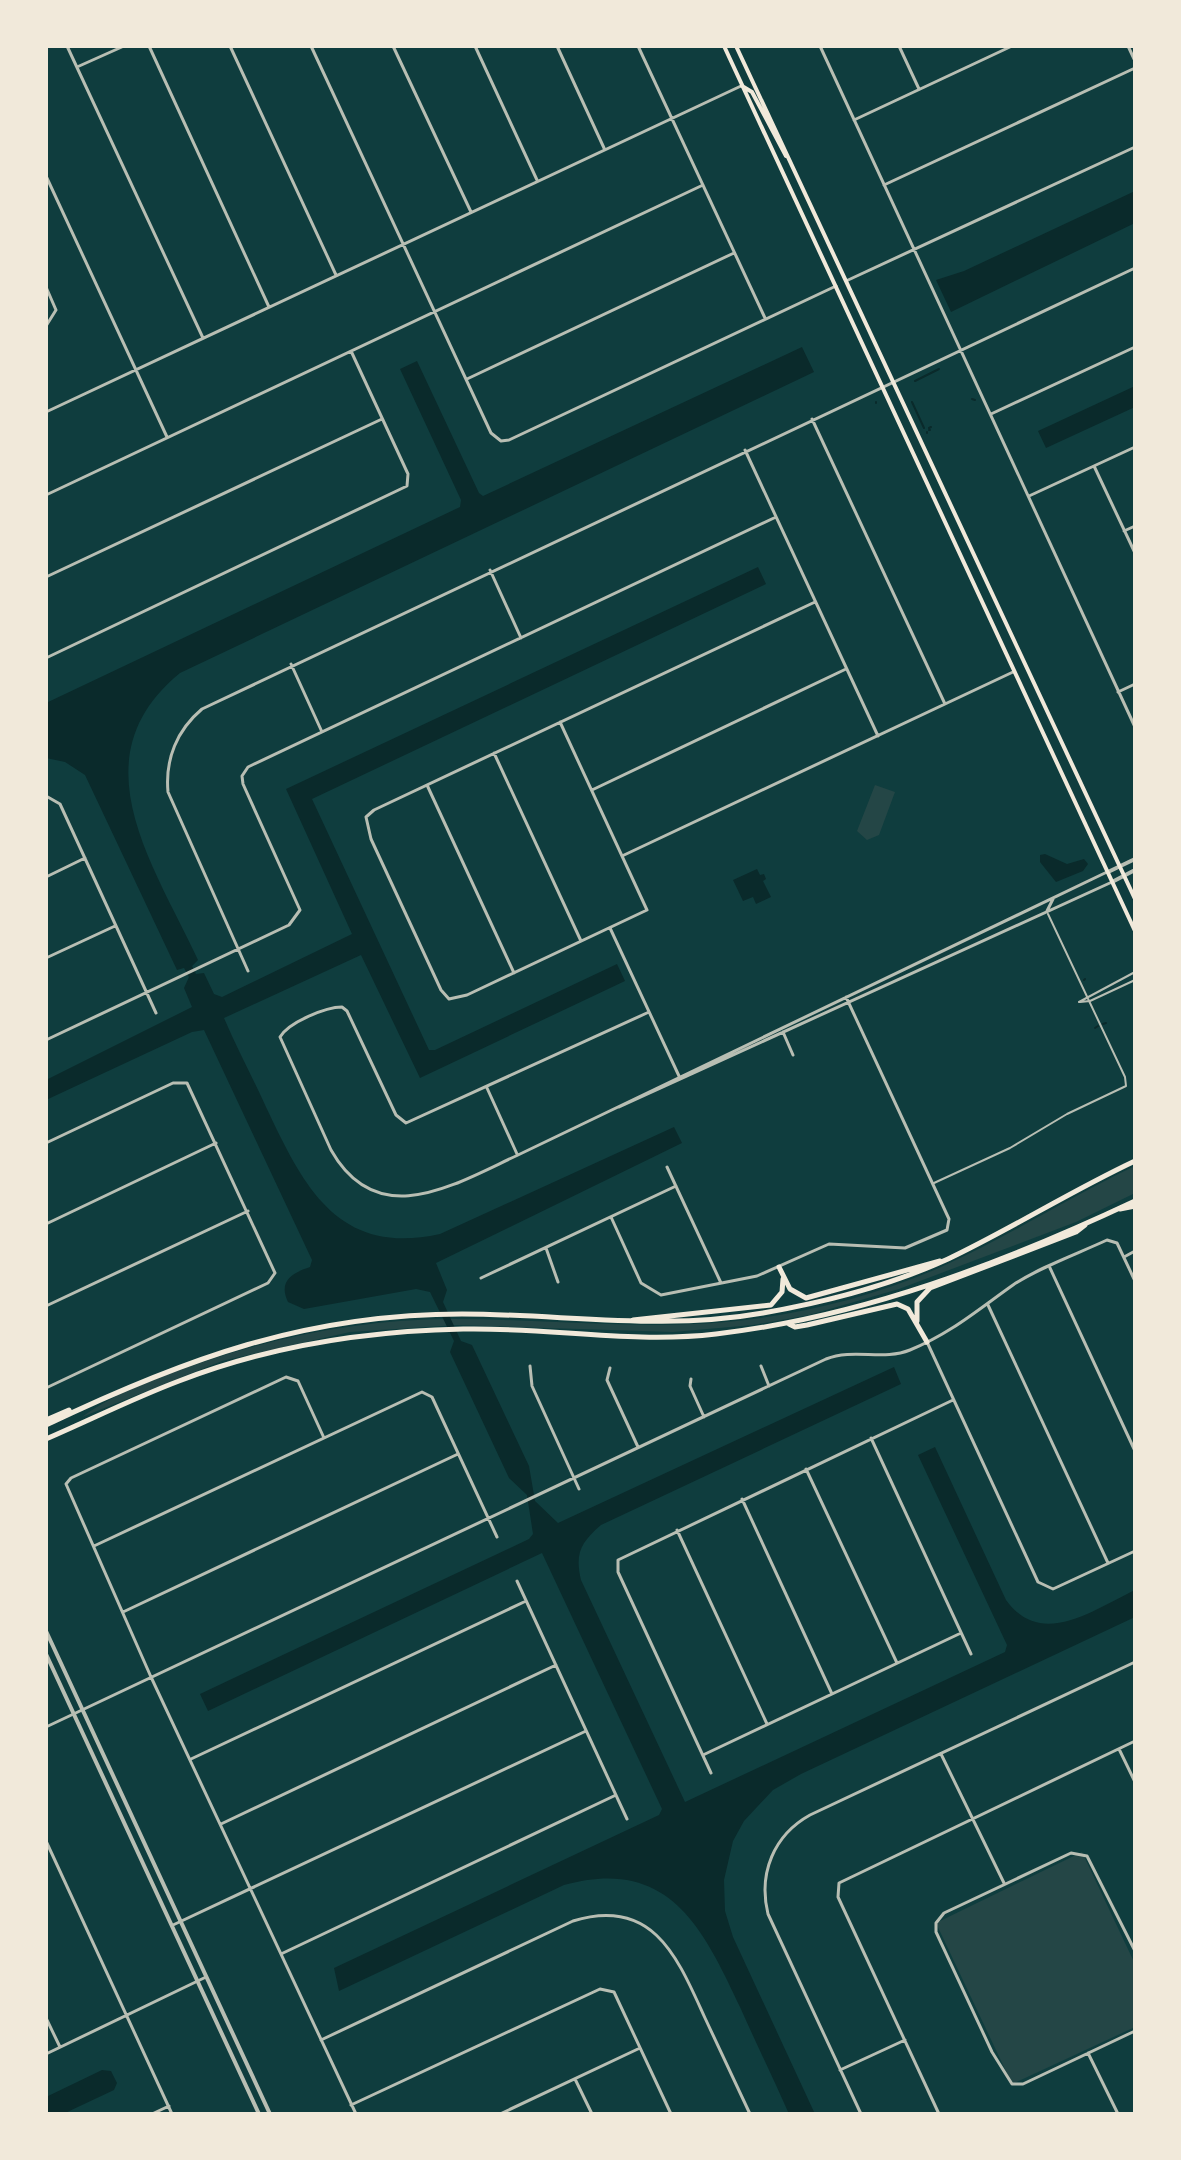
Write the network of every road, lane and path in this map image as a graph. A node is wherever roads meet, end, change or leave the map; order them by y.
1 (67, 46) edge
2 (124, 46) edge
3 (149, 46) edge
4 (230, 46) edge
5 (311, 46) edge
6 (393, 46) edge
7 (475, 46) edge
8 (557, 46) edge
9 (638, 46) edge
10 (724, 46) edge
11 (736, 46) edge
12 (820, 46) edge
13 (899, 46) edge
14 (1012, 46) edge
15 (1128, 46) edge
16 (1135, 61) edge
17 (77, 67) junction
18 (1135, 68) edge
19 (742, 86) junction
20 (919, 89) junction
21 (671, 117) junction
22 (854, 120) junction
23 (1135, 147) edge
24 (604, 149) junction
25 (788, 158) junction
26 (46, 176) edge
27 (537, 180) junction
28 (703, 185) junction
29 (884, 185) junction
30 (471, 212) junction
31 (404, 243) junction
32 (915, 250) junction
33 (734, 253) junction
34 (1135, 268) edge
35 (336, 275) junction
36 (846, 281) junction
37 (836, 286) junction
38 (46, 287) edge
39 (269, 307) junction
40 (435, 312) junction
41 (765, 320) junction
42 (46, 326) edge
43 (203, 338) junction
44 (1135, 347) edge
45 (961, 349) junction
46 (351, 351) junction
47 (136, 370) junction
48 (467, 379) junction
49 (892, 381) junction
50 (882, 386) junction
51 (46, 412) edge
52 (991, 414) junction
53 (382, 419) junction
54 (812, 419) junction
55 (167, 438) junction
56 (1135, 447) edge
57 (745, 450) junction
58 (1094, 466) junction
59 (46, 495) edge
60 (1029, 496) junction
61 (776, 517) junction
62 (1135, 526) edge
63 (1124, 531) junction
64 (1135, 553) edge
65 (490, 570) junction
66 (46, 577) edge
67 (815, 602) junction
68 (521, 638) junction
69 (46, 658) edge
70 (291, 664) junction
71 (846, 669) junction
72 (1015, 671) junction
73 (1135, 684) edge
74 (1118, 692) junction
75 (945, 704) junction
76 (560, 722) junction
77 (1135, 727) edge
78 (322, 732) junction
79 (878, 736) junction
80 (494, 753) junction
81 (427, 785) junction
82 (592, 790) junction
83 (46, 796) edge
84 (622, 856) junction
85 (85, 858) junction
86 (1135, 859) edge
87 (1119, 866) junction
88 (1135, 870) edge
89 (1108, 872) junction
90 (1124, 876) junction
91 (46, 877) edge
92 (1112, 882) junction
93 (1077, 886) junction
94 (1135, 899) edge
95 (1047, 911) junction
96 (116, 926) junction
97 (610, 928) junction
98 (1135, 931) edge
99 (581, 941) junction
100 (238, 949) junction
101 (46, 958) edge
102 (248, 971) dead end
103 (1135, 972) edge
104 (514, 973) junction
105 (1135, 980) edge
106 (147, 992) junction
107 (1087, 995) junction
108 (846, 997) junction
109 (1090, 1001) junction
110 (849, 1003) junction
111 (649, 1012) junction
112 (156, 1013) dead end
113 (782, 1031) junction
114 (46, 1040) edge
115 (793, 1055) dead end
116 (680, 1078) junction
117 (487, 1088) junction
118 (46, 1143) edge
119 (216, 1143) junction
120 (518, 1155) junction
121 (1135, 1161) edge
122 (667, 1167) dead end
123 (933, 1183) junction
124 (676, 1186) junction
125 (1133, 1202) edge
126 (248, 1211) junction
127 (611, 1217) junction
128 (1090, 1221) junction
129 (46, 1224) edge
130 (546, 1248) junction
131 (1135, 1251) edge
132 (1124, 1257) junction
133 (947, 1259) junction
134 (779, 1267) junction
135 (1050, 1268) junction
136 (782, 1274) junction
137 (481, 1278) dead end
138 (1135, 1281) edge
139 (558, 1282) dead end
140 (721, 1285) junction
141 (988, 1305) junction
142 (46, 1306) edge
143 (917, 1321) junction
144 (618, 1322) junction
145 (789, 1324) junction
146 (927, 1342) junction
147 (530, 1366) dead end
148 (761, 1366) dead end
149 (610, 1368) dead end
150 (691, 1379) dead end
151 (769, 1386) junction
152 (46, 1388) edge
153 (953, 1400) junction
154 (704, 1417) junction
155 (46, 1422) edge
156 (324, 1438) junction
157 (871, 1438) junction
158 (46, 1439) edge
159 (638, 1447) junction
160 (1135, 1451) edge
161 (458, 1454) junction
162 (806, 1469) junction
163 (574, 1478) junction
164 (579, 1489) dead end
165 (742, 1499) junction
166 (488, 1518) junction
167 (677, 1530) junction
168 (497, 1537) dead end
169 (92, 1547) junction
170 (1135, 1551) edge
171 (1108, 1564) junction
172 (517, 1581) dead end
173 (526, 1601) junction
174 (123, 1612) junction
175 (46, 1631) edge
176 (961, 1633) junction
177 (46, 1654) edge
178 (971, 1654) dead end
179 (1135, 1662) edge
180 (897, 1663) junction
181 (556, 1665) junction
182 (151, 1677) junction
183 (832, 1694) junction
184 (83, 1710) junction
185 (74, 1714) junction
186 (767, 1724) junction
187 (46, 1727) edge
188 (586, 1731) junction
189 (1135, 1741) edge
190 (1119, 1749) junction
191 (941, 1754) junction
192 (703, 1755) junction
193 (191, 1759) junction
194 (711, 1773) dead end
195 (1135, 1782) edge
196 (616, 1795) junction
197 (972, 1818) junction
198 (627, 1819) dead end
199 (221, 1824) junction
200 (46, 1841) edge
201 (1004, 1884) junction
202 (251, 1889) junction
203 (180, 1922) junction
204 (171, 1926) junction
205 (1135, 1932) edge
206 (1128, 1935) junction
207 (1135, 1951) edge
208 (281, 1954) junction
209 (206, 1977) junction
210 (197, 1981) junction
211 (126, 2016) junction
212 (46, 2018) edge
213 (1135, 2031) edge
214 (321, 2040) junction
215 (905, 2040) junction
216 (60, 2048) junction
217 (640, 2048) junction
218 (1088, 2053) junction
219 (46, 2054) edge
220 (840, 2070) junction
221 (575, 2079) junction
222 (351, 2105) junction
223 (169, 2106) junction
224 (512, 2112) edge
225 (748, 2113) edge
226 (152, 2114) edge
227 (172, 2114) edge
228 (259, 2114) edge
229 (270, 2114) edge
230 (356, 2114) edge
231 (500, 2114) edge
232 (592, 2114) edge
233 (671, 2114) edge
234 (861, 2114) edge
235 (939, 2114) edge
236 (1118, 2114) edge

1 - 17 street
2 - 17 street
3 - 39 street
4 - 35 street
5 - 31 street
6 - 30 street
7 - 27 street
8 - 24 street
9 - 21 street
10 - 19 main road
11 - 25 main road
12 - 22 street
13 - 20 street
14 - 20 street
15 - 16 street
17 - 43 street
18 - 29 street
19 - 21 street
19 - 25 main road
19 - 37 main road
20 - 22 street
21 - 24 street
21 - 28 street
22 - 29 street
23 - 32 street
24 - 27 street
25 - 36 main road
26 - 47 street
27 - 30 street
28 - 33 street
28 - 40 street
29 - 32 street
30 - 31 street
31 - 35 street
31 - 40 street
32 - 36 street
32 - 45 street
33 - 41 street
33 - 48 street
34 - 45 street
35 - 39 street
36 - 49 main road
37 - 41 street
37 - 50 main road
38 - 42 street
39 - 43 street
40 - 46 street
40 - 48 street
41 - 48 street
43 - 47 street
44 - 52 street
45 - 49 street
45 - 52 street
46 - 53 street
46 - 55 street
47 - 51 street
47 - 55 street
49 - 50 street
49 - 87 main road
50 - 54 street
50 - 72 main road
52 - 60 street
53 - 66 street
53 - 69 street
54 - 57 street
54 - 75 street
55 - 59 street
56 - 58 street
57 - 61 street
57 - 65 street
58 - 60 street
58 - 63 street
60 - 74 street
61 - 67 street
61 - 68 street
62 - 63 street
63 - 64 street
65 - 68 street
65 - 70 street
67 - 71 street
67 - 76 street
68 - 78 street
70 - 78 street
70 - 100 street
71 - 79 street
71 - 82 street
72 - 75 street
72 - 89 main road
73 - 74 street
74 - 77 street
75 - 79 street
76 - 80 street
76 - 82 street
78 - 100 street
79 - 84 street
80 - 81 street
80 - 99 street
81 - 104 street
81 - 104 street
82 - 84 street
83 - 85 street
84 - 97 street
85 - 91 street
85 - 96 street
86 - 87 street
87 - 89 street
87 - 90 main road
88 - 90 street
89 - 92 main road
89 - 93 street
90 - 92 street
90 - 94 main road
92 - 95 street
92 - 98 main road
93 - 95 street
93 - 108 street
95 - 107 lane
95 - 110 street
96 - 101 street
96 - 106 street
97 - 99 street
97 - 111 street
99 - 104 street
100 - 102 street
100 - 106 street
103 - 107 lane
105 - 109 lane
106 - 112 street
106 - 114 street
107 - 109 lane
107 - 109 lane
108 - 110 street
108 - 113 street
109 - 123 lane
110 - 113 street
110 - 123 street
111 - 116 street
111 - 117 street
113 - 115 street
113 - 116 street
116 - 120 street
117 - 120 street
117 - 120 street
118 - 119 street
119 - 126 street
119 - 129 street
121 - 133 highway
122 - 124 street
123 - 134 street
124 - 127 street
124 - 140 street
125 - 128 highway
126 - 142 street
126 - 152 street
127 - 130 street
127 - 140 street
128 - 143 highway
128 - 145 highway
130 - 137 street
130 - 139 street
131 - 132 street
132 - 135 street
132 - 138 street
133 - 136 highway
133 - 144 highway
134 - 136 highway
134 - 140 street
135 - 141 street
135 - 160 street
136 - 144 highway
141 - 146 street
141 - 171 street
143 - 145 highway
143 - 146 highway
144 - 155 highway
145 - 158 highway
146 - 151 street
146 - 153 street
147 - 163 street
148 - 151 street
149 - 159 street
150 - 154 street
151 - 154 street
153 - 157 street
153 - 171 street
154 - 159 street
156 - 161 street
156 - 169 street
156 - 169 street
157 - 162 street
157 - 176 street
159 - 163 street
161 - 166 street
161 - 174 street
162 - 165 street
162 - 180 street
163 - 164 street
163 - 166 street
165 - 167 street
165 - 183 street
166 - 168 street
166 - 182 street
167 - 186 street
167 - 192 street
169 - 174 street
170 - 171 street
172 - 173 street
173 - 181 street
173 - 193 street
174 - 182 street
175 - 184 street
176 - 178 street
176 - 180 street
177 - 185 street
179 - 191 street
180 - 183 street
181 - 188 street
181 - 199 street
182 - 184 street
182 - 193 street
183 - 186 street
184 - 185 street
184 - 203 street
185 - 187 street
185 - 204 street
186 - 192 street
188 - 196 street
188 - 202 street
189 - 190 street
190 - 195 street
190 - 197 street
191 - 197 street
191 - 220 street
192 - 194 street
193 - 199 street
196 - 198 street
196 - 208 street
197 - 201 street
197 - 215 street
199 - 202 street
200 - 211 street
201 - 206 street
201 - 218 street
202 - 203 street
202 - 208 street
203 - 204 street
203 - 209 street
204 - 210 street
205 - 206 street
206 - 207 street
208 - 214 street
209 - 210 street
209 - 229 street
210 - 211 street
210 - 228 street
211 - 216 street
211 - 223 street
212 - 216 street
213 - 218 street
214 - 222 street
214 - 225 street
215 - 220 street
215 - 235 street
216 - 219 street
217 - 221 street
217 - 222 street
217 - 233 street
218 - 236 street
220 - 234 street
221 - 224 street
221 - 232 street
222 - 230 street
223 - 226 street
223 - 227 street
224 - 231 street

